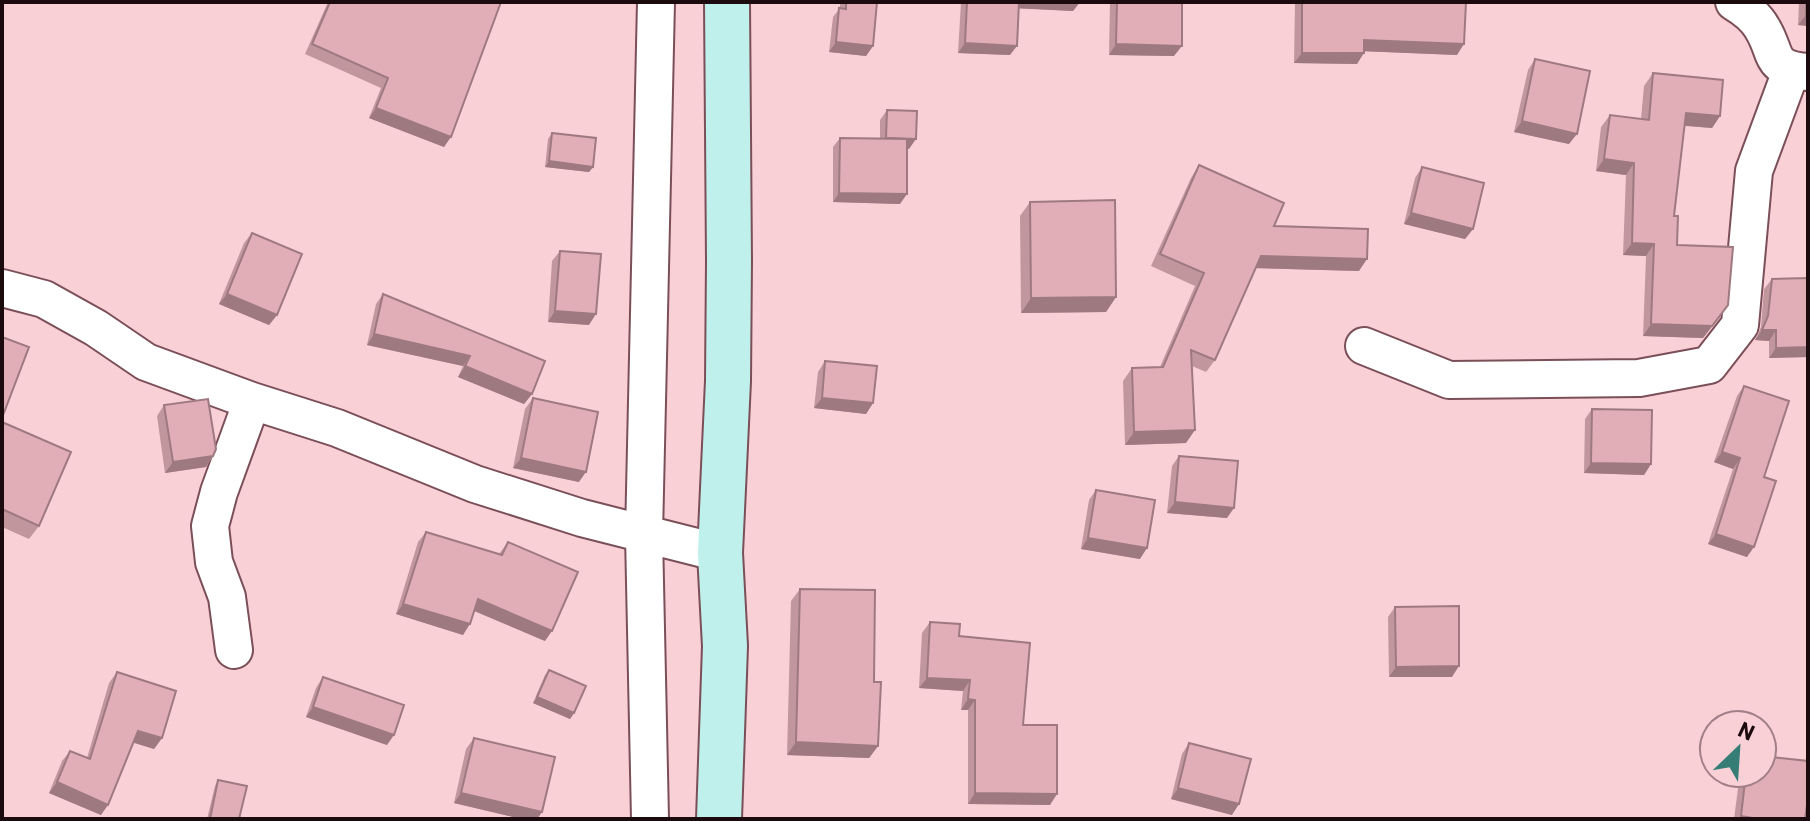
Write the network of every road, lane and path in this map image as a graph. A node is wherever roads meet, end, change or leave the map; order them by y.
1 (656, 2) edge
2 (727, 2) edge
3 (1734, 2) edge
4 (1799, 71) edge
5 (2, 288) edge
6 (1364, 346) dead end
7 (252, 401) junction
8 (644, 535) junction
9 (720, 553) junction
10 (234, 650) dead end
11 (650, 819) edge
12 (719, 819) edge

1 - 8 street
2 - 9 street
3 - 4 street
4 - 6 street
5 - 7 street
7 - 8 street
7 - 10 street
8 - 9 street
8 - 11 street
9 - 12 street

